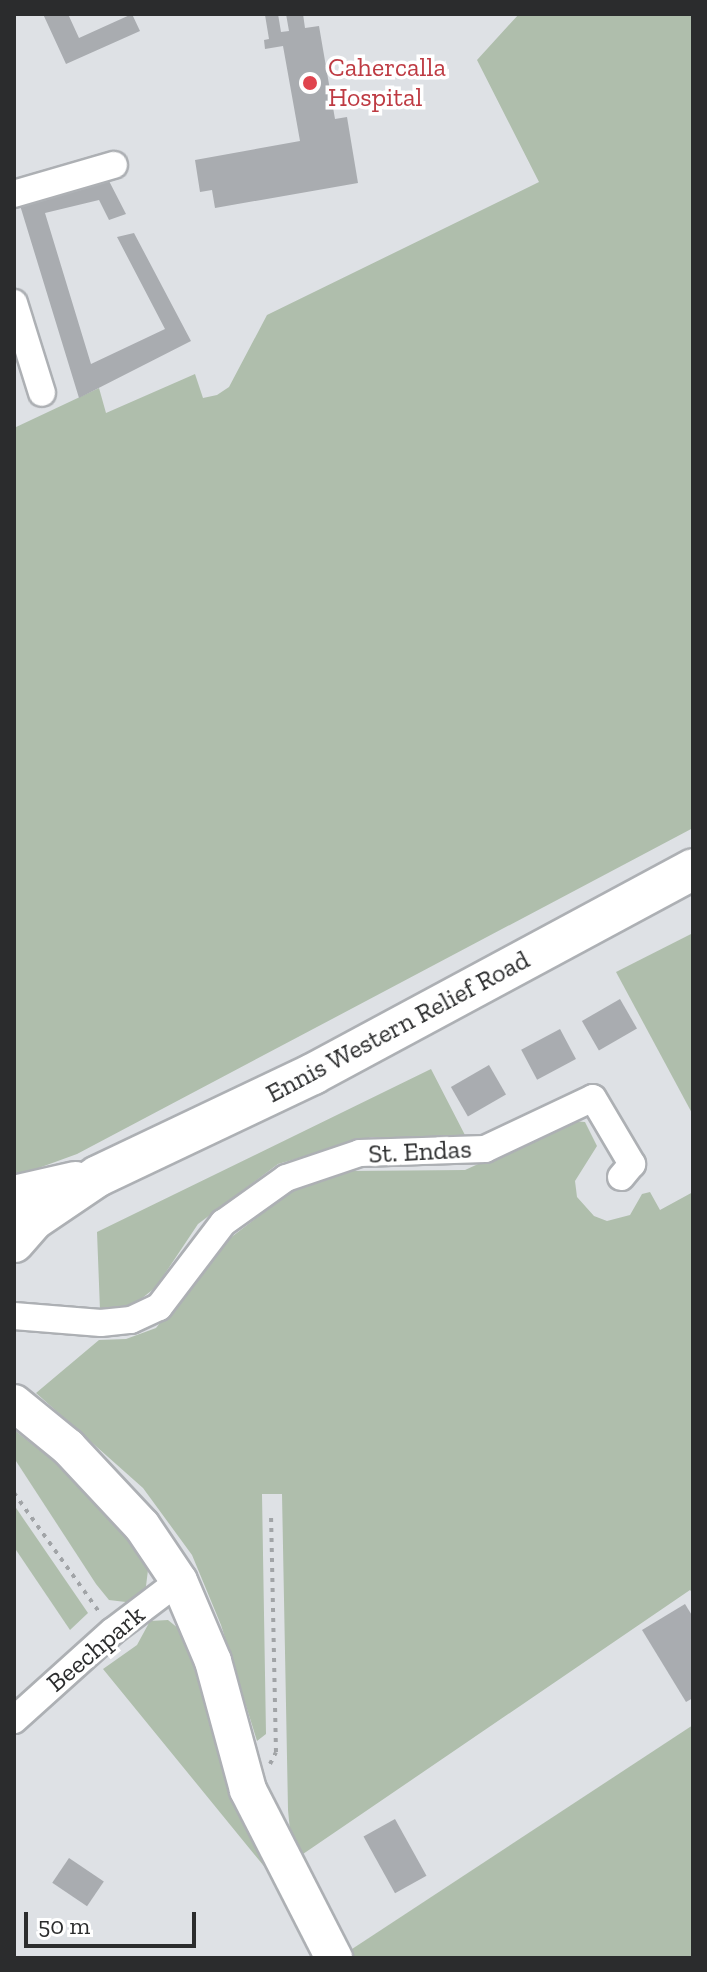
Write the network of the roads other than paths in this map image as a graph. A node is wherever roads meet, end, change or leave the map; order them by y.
1 (114, 165) dead end
2 (14, 194) edge
3 (15, 300) edge
4 (42, 393) dead end
5 (693, 869) edge
6 (98, 1176) junction
7 (621, 1177) dead end
8 (14, 1196) edge
9 (14, 1242) edge
10 (14, 1316) edge
11 (14, 1403) edge
12 (179, 1581) junction
13 (14, 1720) edge
14 (334, 1958) edge

1 - 2 street
3 - 4 street
5 - 6 main road, Ennis Western Relief Road
6 - 8 main road, Ennis Western Relief Road
6 - 9 main road, Ennis Western Relief Road
7 - 10 street, St. Endas
11 - 12 main road
12 - 13 street, Beechpark
12 - 14 main road

